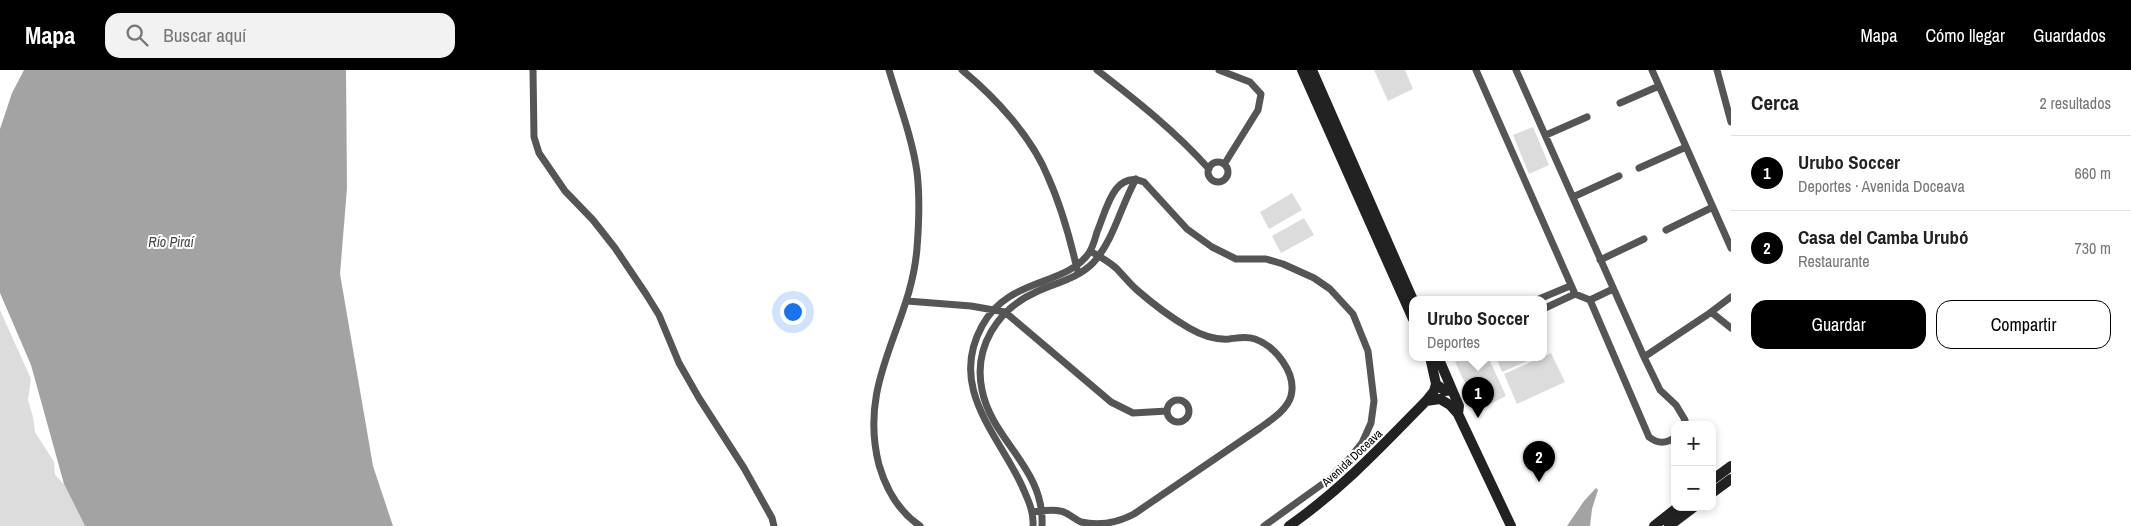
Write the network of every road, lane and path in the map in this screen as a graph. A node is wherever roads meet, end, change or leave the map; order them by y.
1 (532, 70) edge
2 (889, 70) edge
3 (962, 70) edge
4 (1097, 70) edge
5 (1219, 70) edge
6 (1302, 70) edge
7 (1312, 70) edge
8 (1476, 70) edge
9 (1516, 70) edge
10 (1652, 70) edge
11 (1717, 70) edge
12 (1659, 86) junction
13 (1620, 103) dead end
14 (1587, 117) dead end
15 (1731, 122) edge
16 (1546, 135) junction
17 (1686, 147) junction
18 (1225, 164) junction
19 (1639, 168) dead end
20 (1208, 169) junction
21 (1619, 176) dead end
22 (1136, 179) junction
23 (1573, 197) junction
24 (1713, 207) junction
25 (1666, 230) dead end
26 (1644, 239) dead end
27 (1731, 248) edge
28 (1090, 251) junction
29 (1098, 256) junction
30 (1600, 260) junction
31 (1076, 266) junction
32 (1078, 274) junction
33 (1570, 286) junction
34 (1613, 289) junction
35 (1575, 294) junction
36 (1411, 296) edge
37 (1546, 296) edge
38 (1731, 297) edge
39 (1590, 300) junction
40 (907, 301) junction
41 (1547, 307) edge
42 (992, 310) junction
43 (1409, 310) edge
44 (1004, 312) junction
45 (1711, 312) junction
46 (1731, 328) edge
47 (1644, 357) junction
48 (1431, 361) edge
49 (1440, 361) edge
50 (1436, 384) junction
51 (1452, 390) junction
52 (1426, 401) junction
53 (1167, 411) dead end
54 (1458, 414) junction
55 (1685, 421) edge
56 (1671, 440) edge
57 (1731, 466) edge
58 (1716, 477) edge
59 (1731, 479) edge
60 (1716, 490) edge
61 (1042, 511) junction
62 (1673, 511) edge
63 (1689, 511) edge
64 (1032, 512) junction
65 (774, 526) edge
66 (920, 526) edge
67 (1033, 526) edge
68 (1042, 526) edge
69 (1264, 526) edge
70 (1289, 526) edge
71 (1511, 526) edge
72 (1654, 526) edge
73 (1669, 526) edge

1 - 65 street
2 - 40 street
3 - 31 street
4 - 20 street
5 - 18 street
6 - 43 main road
7 - 36 main road
8 - 33 street
9 - 16 street
10 - 12 street
11 - 15 street
12 - 13 street
12 - 17 street
14 - 16 street
16 - 23 street
17 - 19 street
17 - 24 street
18 - 20 street
18 - 20 street
21 - 23 street
22 - 28 street
22 - 29 street
22 - 69 street
23 - 30 street
24 - 25 street
24 - 27 street
26 - 30 street
28 - 29 street
28 - 31 street
29 - 32 street
29 - 61 street
30 - 34 street
31 - 32 street
31 - 42 street
32 - 44 street
33 - 35 street
33 - 37 street
34 - 39 street
34 - 47 street
35 - 39 street
35 - 41 street
38 - 45 street
39 - 56 street
40 - 42 street
40 - 66 street
42 - 44 street
42 - 64 street
44 - 53 street
44 - 61 street
45 - 46 street
45 - 47 street
47 - 55 street
48 - 50 main road
49 - 51 main road
50 - 51 main road
50 - 52 main road, Avenida Doceava
51 - 54 main road
52 - 54 main road
52 - 70 main road, Avenida Doceava
54 - 71 main road
57 - 58 main road
59 - 60 main road
61 - 64 street
61 - 68 street
62 - 72 main road
63 - 73 main road
64 - 67 street

